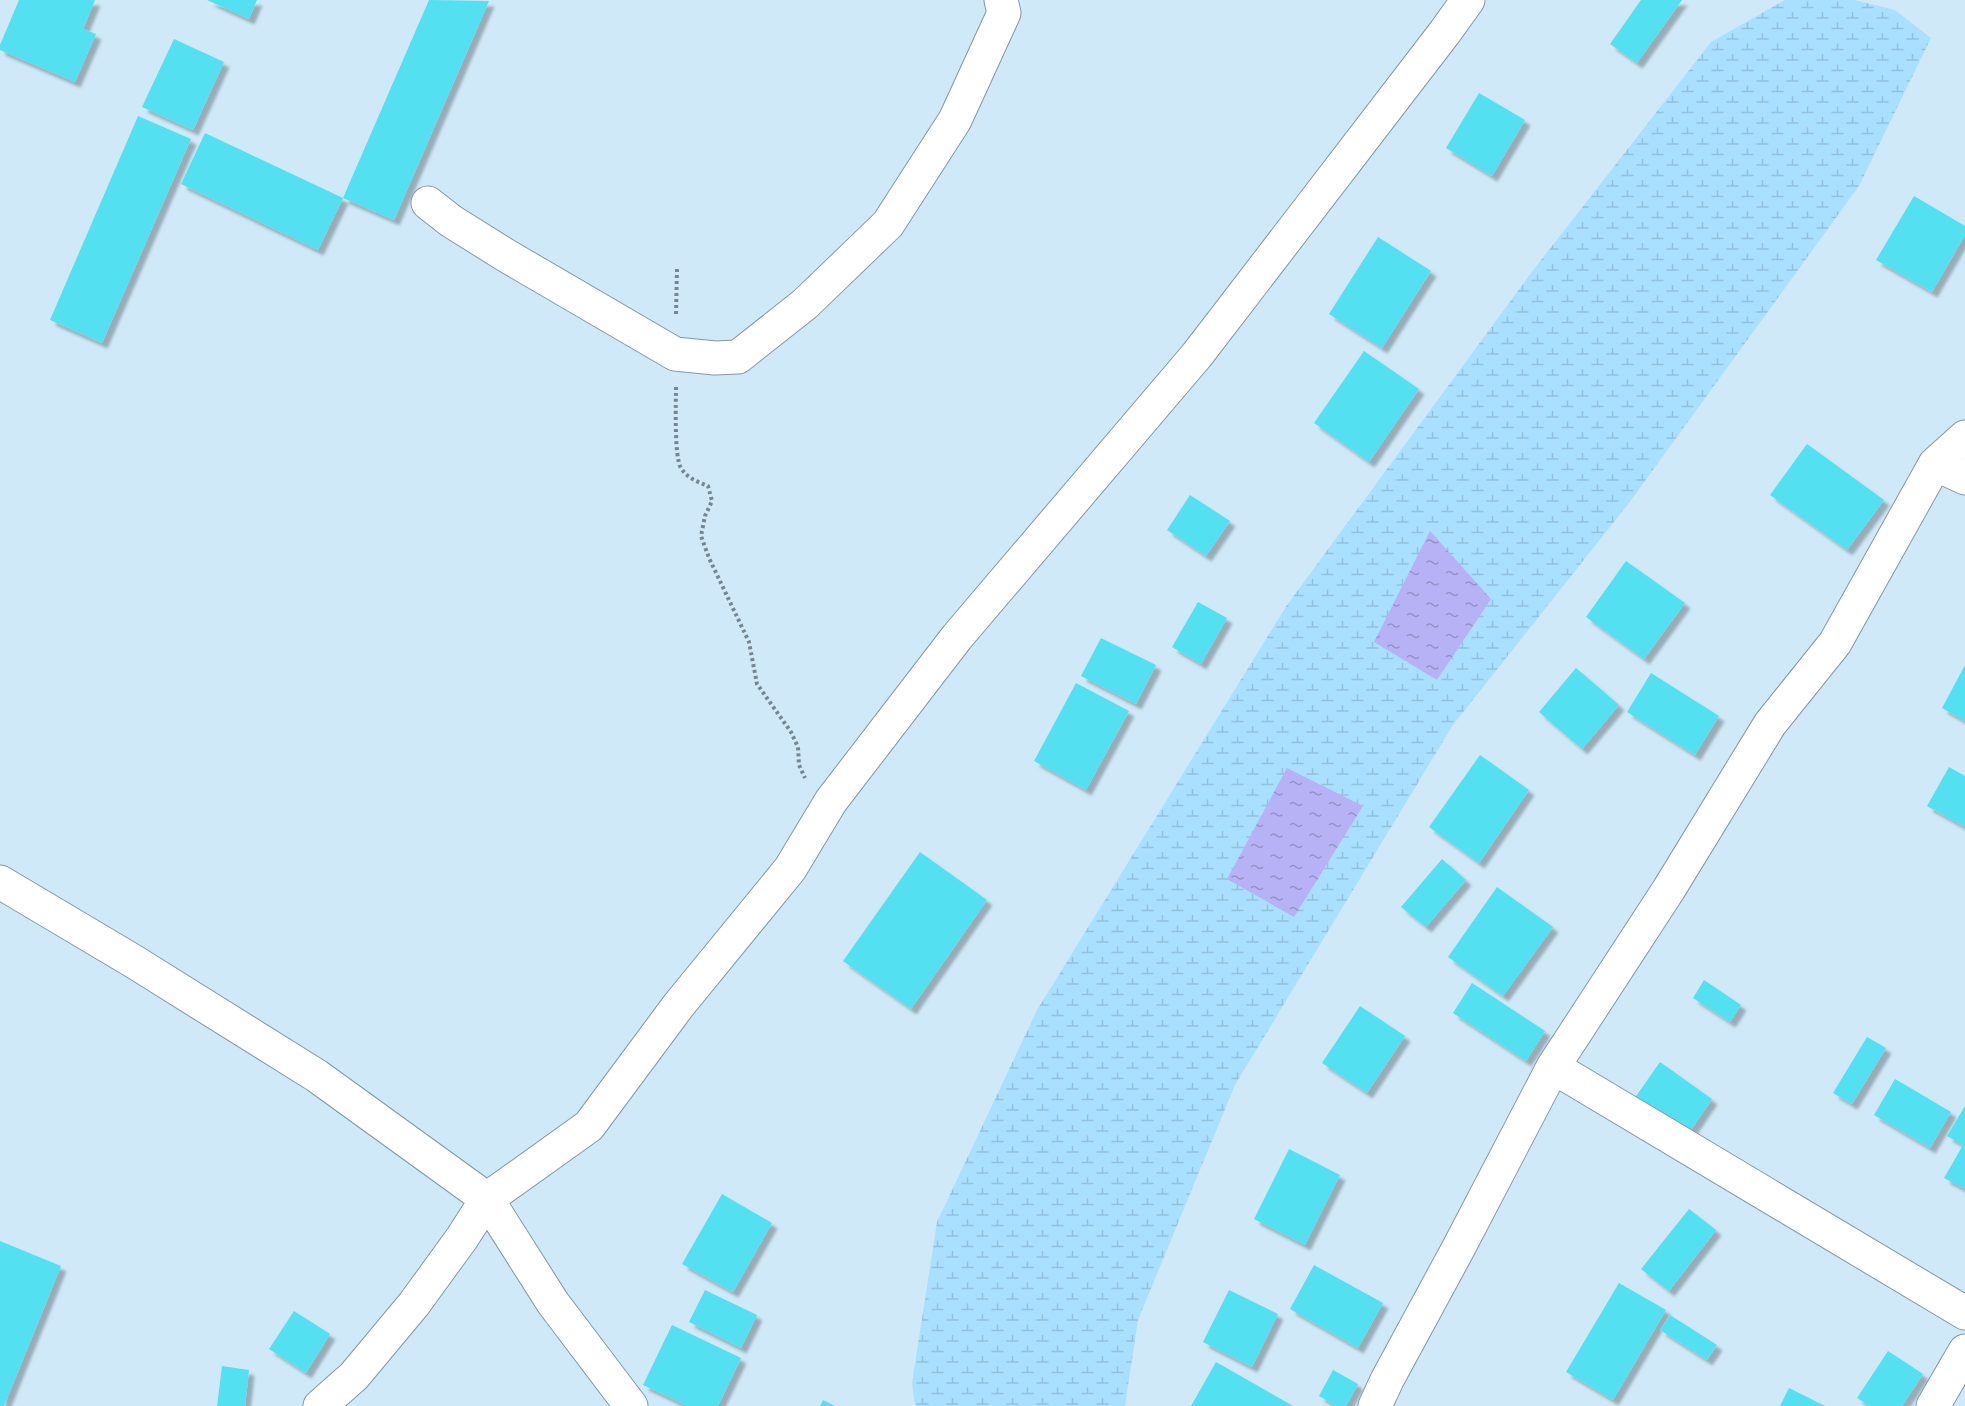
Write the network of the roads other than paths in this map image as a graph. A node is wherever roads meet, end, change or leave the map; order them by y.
1 (1001, 0) edge
2 (1468, 0) edge
3 (428, 203) dead end
4 (1965, 437) edge
5 (1935, 464) junction
6 (1965, 478) edge
7 (0, 882) edge
8 (1553, 1067) junction
9 (487, 1198) junction
10 (1965, 1313) edge
11 (1965, 1352) edge
12 (320, 1406) edge
13 (631, 1406) edge
14 (1375, 1406) edge
15 (1933, 1406) edge

1 - 3 street
2 - 9 street
4 - 5 street
5 - 6 street
5 - 8 street
7 - 9 street
8 - 10 street
8 - 14 street
9 - 12 street
9 - 13 street
11 - 15 street

